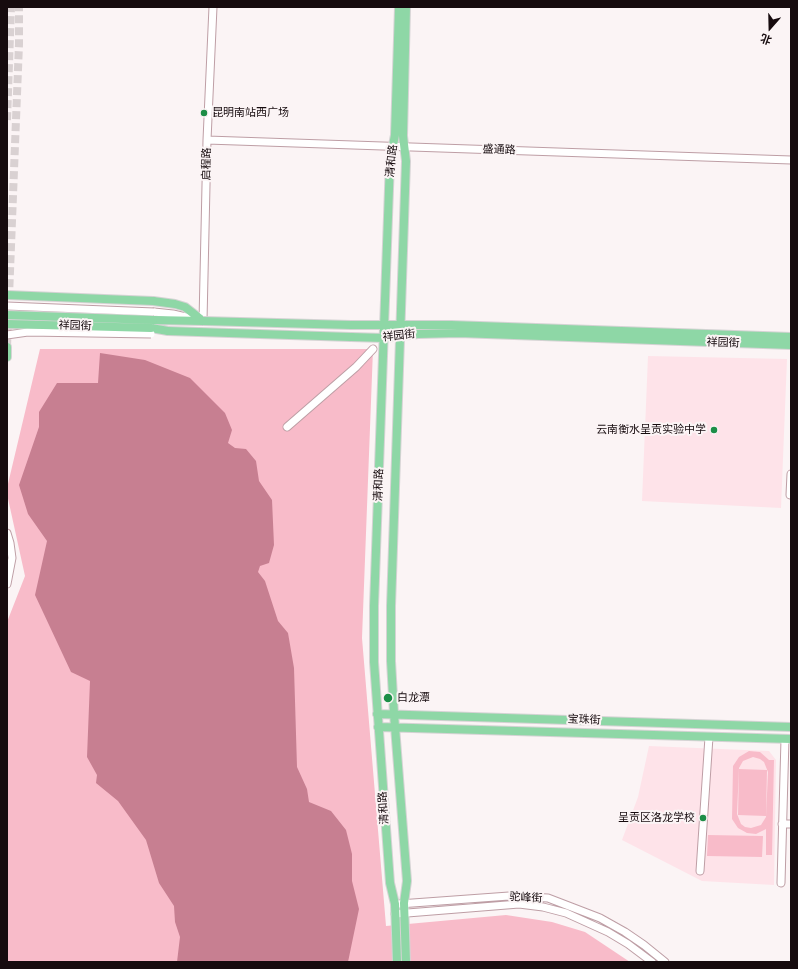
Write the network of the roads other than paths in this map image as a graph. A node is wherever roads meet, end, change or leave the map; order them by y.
1 (212, 7) edge
2 (399, 7) edge
3 (406, 7) edge
4 (207, 140) junction
5 (393, 147) junction
6 (404, 147) junction
7 (791, 160) edge
8 (7, 295) edge
9 (7, 306) edge
10 (7, 315) edge
11 (203, 320) junction
12 (7, 324) edge
13 (400, 325) junction
14 (384, 326) junction
15 (168, 331) junction
16 (7, 335) edge
17 (400, 336) junction
18 (791, 337) edge
19 (384, 338) junction
20 (791, 345) edge
21 (7, 347) edge
22 (373, 350) dead end
23 (7, 357) edge
24 (287, 427) dead end
25 (791, 474) edge
26 (790, 495) edge
27 (7, 533) edge
28 (7, 584) edge
29 (377, 714) junction
30 (394, 714) junction
31 (378, 727) junction
32 (395, 727) junction
33 (791, 727) edge
34 (708, 737) junction
35 (788, 739) edge
36 (782, 824) junction
37 (791, 824) edge
38 (700, 871) dead end
39 (781, 883) dead end
40 (404, 903) junction
41 (395, 904) junction
42 (404, 913) junction
43 (395, 914) junction
44 (397, 962) edge
45 (406, 962) edge
46 (652, 962) edge
47 (665, 962) edge

1 - 4 street, 启程路
2 - 5 main road, 清和路
3 - 6 main road, 清和路
4 - 5 street, 盛通路
4 - 11 street, 启程路
5 - 6 street, 盛通路
5 - 14 main road, 清和路
6 - 7 street, 盛通路
6 - 13 main road, 清和路
8 - 11 main road, bridge
9 - 11 street, bridge
10 - 11 main road, 祥园街, bridge
11 - 14 main road, 祥园街, bridge
12 - 15 main road, 祥园街, bridge
13 - 14 main road, 祥园街
13 - 17 main road, 清和路
13 - 18 main road, 祥园街
14 - 19 main road, 清和路
15 - 16 street, bridge
15 - 19 main road, 祥园街, bridge
17 - 19 main road, 祥园街
17 - 20 main road, 祥园街
17 - 30 main road, 清和路
19 - 29 main road, 清和路
21 - 23 main road
22 - 24 street
25 - 26 street
27 - 28 street
29 - 30 main road, 宝珠街
29 - 31 main road, 清和路
30 - 32 main road, 清和路
30 - 33 main road, 宝珠街
31 - 32 main road, 宝珠街
31 - 41 main road, 清和路
32 - 34 main road, 宝珠街
32 - 40 main road, 清和路
34 - 35 main road, 宝珠街
34 - 38 street
35 - 36 street
36 - 37 street
36 - 39 street
40 - 41 street, 驼峰街
40 - 42 main road, 清和路
40 - 47 street, 驼峰街
41 - 43 main road, 清和路
42 - 43 street, 驼峰街
42 - 45 main road, 清和路
42 - 46 street, 驼峰街
43 - 44 main road, 清和路

